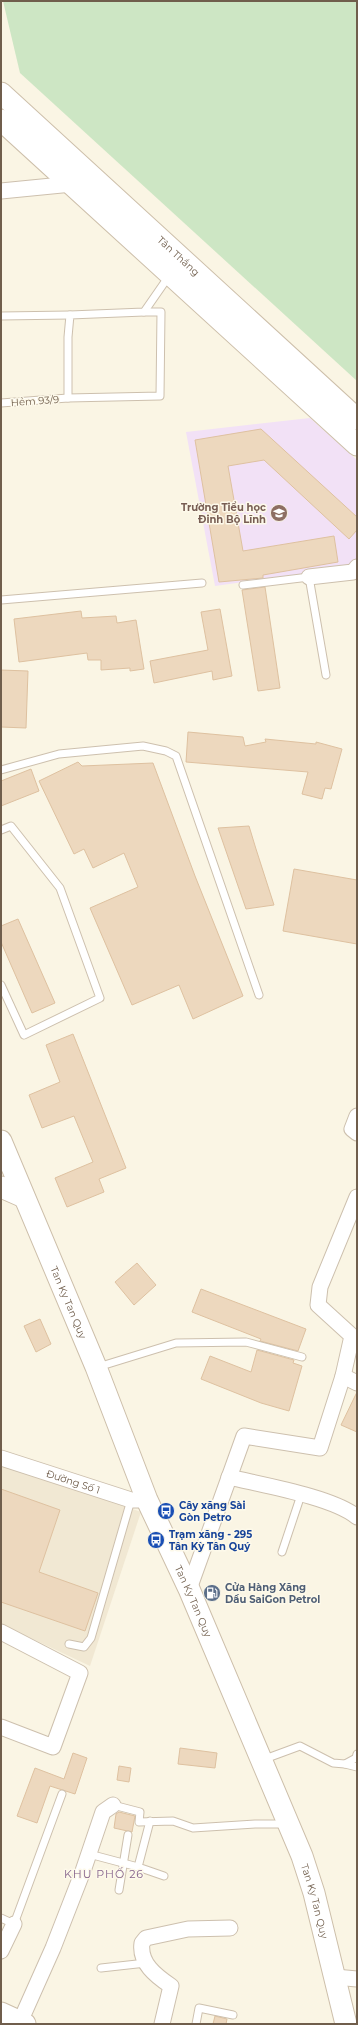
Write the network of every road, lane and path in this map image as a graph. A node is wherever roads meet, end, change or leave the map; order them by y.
1 (1, 93) edge
2 (1, 120) edge
3 (72, 184) junction
4 (1, 191) edge
5 (171, 274) junction
6 (144, 312) junction
7 (70, 315) junction
8 (1, 316) edge
9 (68, 398) junction
10 (1, 403) edge
11 (357, 419) edge
12 (357, 445) edge
13 (357, 567) edge
14 (309, 577) junction
15 (202, 583) dead end
16 (243, 585) dead end
17 (1, 600) edge
18 (326, 675) dead end
19 (1, 770) edge
20 (1, 830) edge
21 (1, 985) edge
22 (259, 995) dead end
23 (357, 1116) edge
24 (357, 1133) edge
25 (1, 1141) edge
26 (1, 1187) edge
27 (24, 1196) junction
28 (357, 1197) edge
29 (354, 1332) edge
30 (302, 1357) dead end
31 (96, 1367) junction
32 (343, 1376) junction
33 (357, 1383) edge
34 (1, 1458) edge
35 (229, 1476) junction
36 (301, 1495) junction
37 (139, 1500) junction
38 (357, 1517) edge
39 (282, 1552) dead end
40 (189, 1589) junction
41 (1, 1632) edge
42 (69, 1644) dead end
43 (1, 1729) edge
44 (357, 1754) edge
45 (262, 1760) junction
46 (345, 1764) junction
47 (357, 1767) edge
48 (62, 1794) dead end
49 (113, 1806) joint
50 (150, 1821) junction
51 (288, 1824) junction
52 (128, 1835) dead end
53 (89, 1854) junction
54 (124, 1863) junction
55 (138, 1867) junction
56 (164, 1876) dead end
57 (119, 1890) dead end
58 (8, 1921) edge
59 (230, 1928) dead end
60 (1, 1951) edge
61 (147, 1963) junction
62 (101, 1968) dead end
63 (335, 1977) junction
64 (357, 1979) edge
65 (1, 2013) edge
66 (233, 2015) dead end
67 (22, 2023) edge
68 (162, 2024) edge
69 (196, 2024) edge
70 (346, 2024) edge

1 - 11 street, Tân Thắng
2 - 3 street, Tân Thắng
3 - 4 street
3 - 5 street, Tân Thắng
5 - 6 lane
5 - 12 street, Tân Thắng
6 - 7 lane
6 - 9 lane, Hẻm 93/9
7 - 8 lane
7 - 9 lane
9 - 10 lane, Hẻm 93/9
13 - 14 street
14 - 16 lane
14 - 18 lane
15 - 17 lane
19 - 22 lane
20 - 21 lane
23 - 24 street
25 - 27 street, Tan Ky Tan Quy
26 - 27 street
27 - 31 street, Tan Ky Tan Quy
28 - 29 street
29 - 32 street
30 - 31 lane
31 - 37 street, Tan Ky Tan Quy
32 - 33 street
32 - 35 street
34 - 37 street, Đường Số 1
35 - 36 street
35 - 40 street
36 - 38 street
36 - 39 lane
37 - 40 street, Tan Ky Tan Quy
37 - 42 lane
40 - 45 street, Tan Ky Tan Quy
41 - 43 street
44 - 46 lane
45 - 46 lane
45 - 51 street, Tan Ky Tan Quy
46 - 47 lane
48 - 58 lane
49 - 50 lane
49 - 53 street
50 - 51 lane
50 - 55 lane
51 - 63 street, Tan Ky Tan Quy
52 - 54 lane
53 - 54 lane
53 - 67 street
54 - 55 lane
54 - 57 lane
55 - 56 lane
58 - 60 street
59 - 61 street
61 - 62 lane
61 - 68 street
63 - 64 street
63 - 70 street, Tan Ky Tan Quy
65 - 67 street
66 - 69 lane

